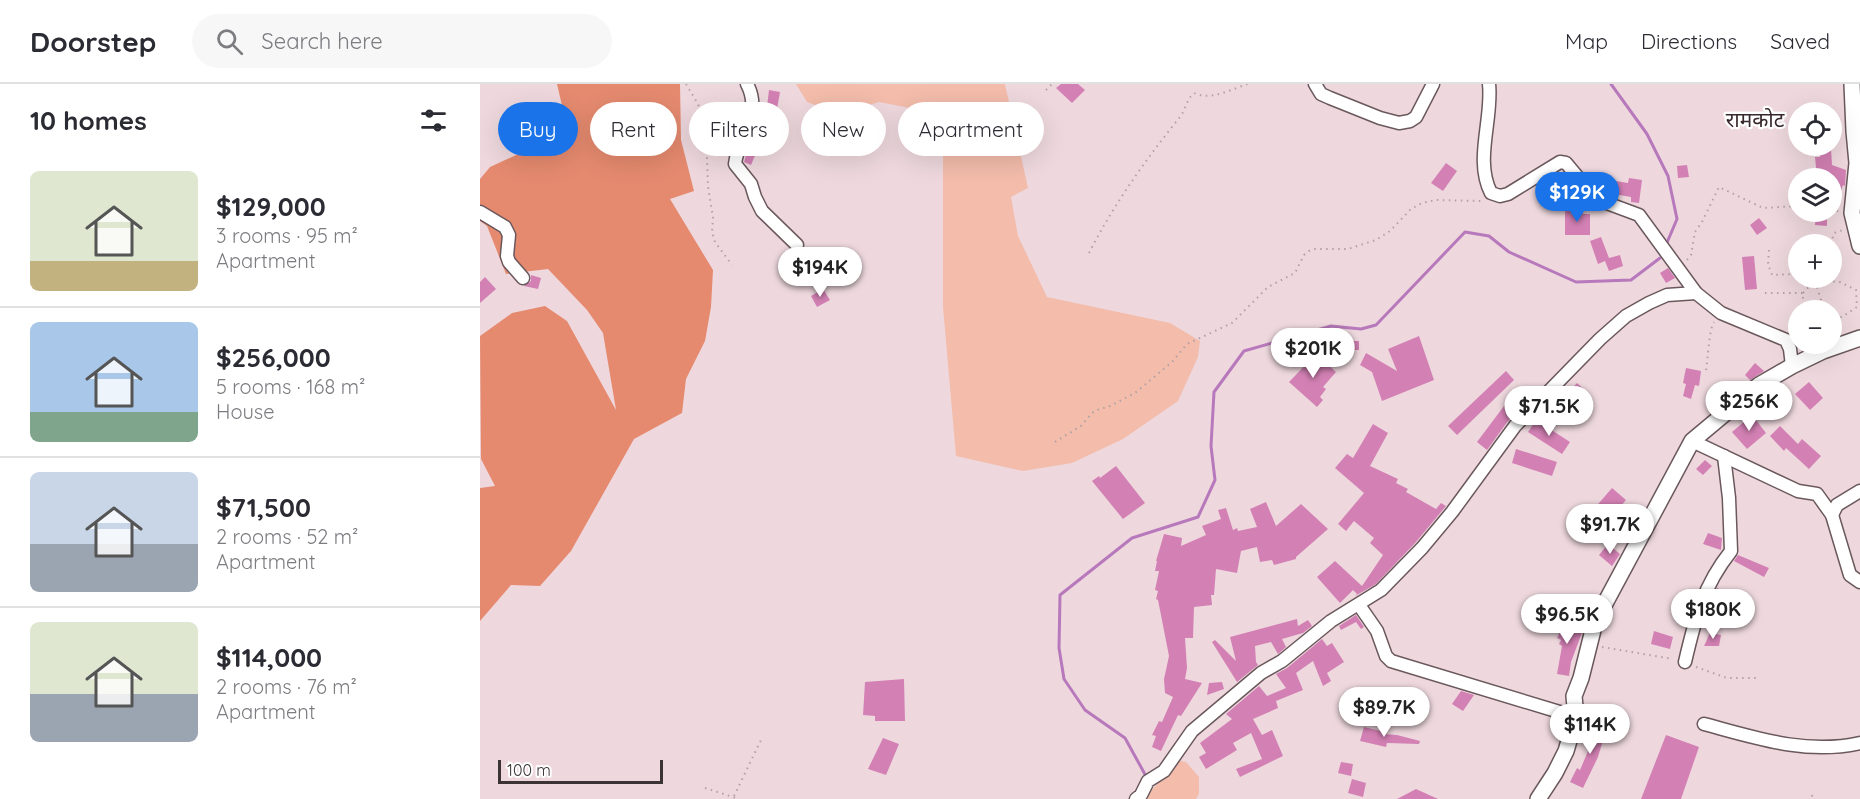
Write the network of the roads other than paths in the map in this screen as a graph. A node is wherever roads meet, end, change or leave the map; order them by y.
1 (747, 84) edge
2 (1316, 84) edge
3 (1433, 84) edge
4 (1489, 84) edge
5 (1852, 84) edge
6 (480, 212) edge
7 (797, 245) dead end
8 (1860, 246) edge
9 (523, 278) dead end
10 (1696, 293) junction
11 (1860, 338) edge
12 (1792, 366) junction
13 (1692, 441) junction
14 (1724, 456) junction
15 (1860, 491) edge
16 (1832, 515) junction
17 (1860, 582) edge
18 (1359, 605) junction
19 (1686, 662) dead end
20 (1576, 717) junction
21 (1704, 724) dead end
22 (1860, 743) edge
23 (1136, 799) edge
24 (1538, 799) edge

1 - 7 street
2 - 3 street
4 - 10 street
5 - 8 main road
6 - 9 street
10 - 12 street
10 - 18 street
11 - 12 main road
12 - 13 main road
13 - 14 street
13 - 20 main road
14 - 16 street
14 - 19 street
15 - 16 street
16 - 17 street
18 - 20 street
18 - 23 street
20 - 24 main road
21 - 22 street

